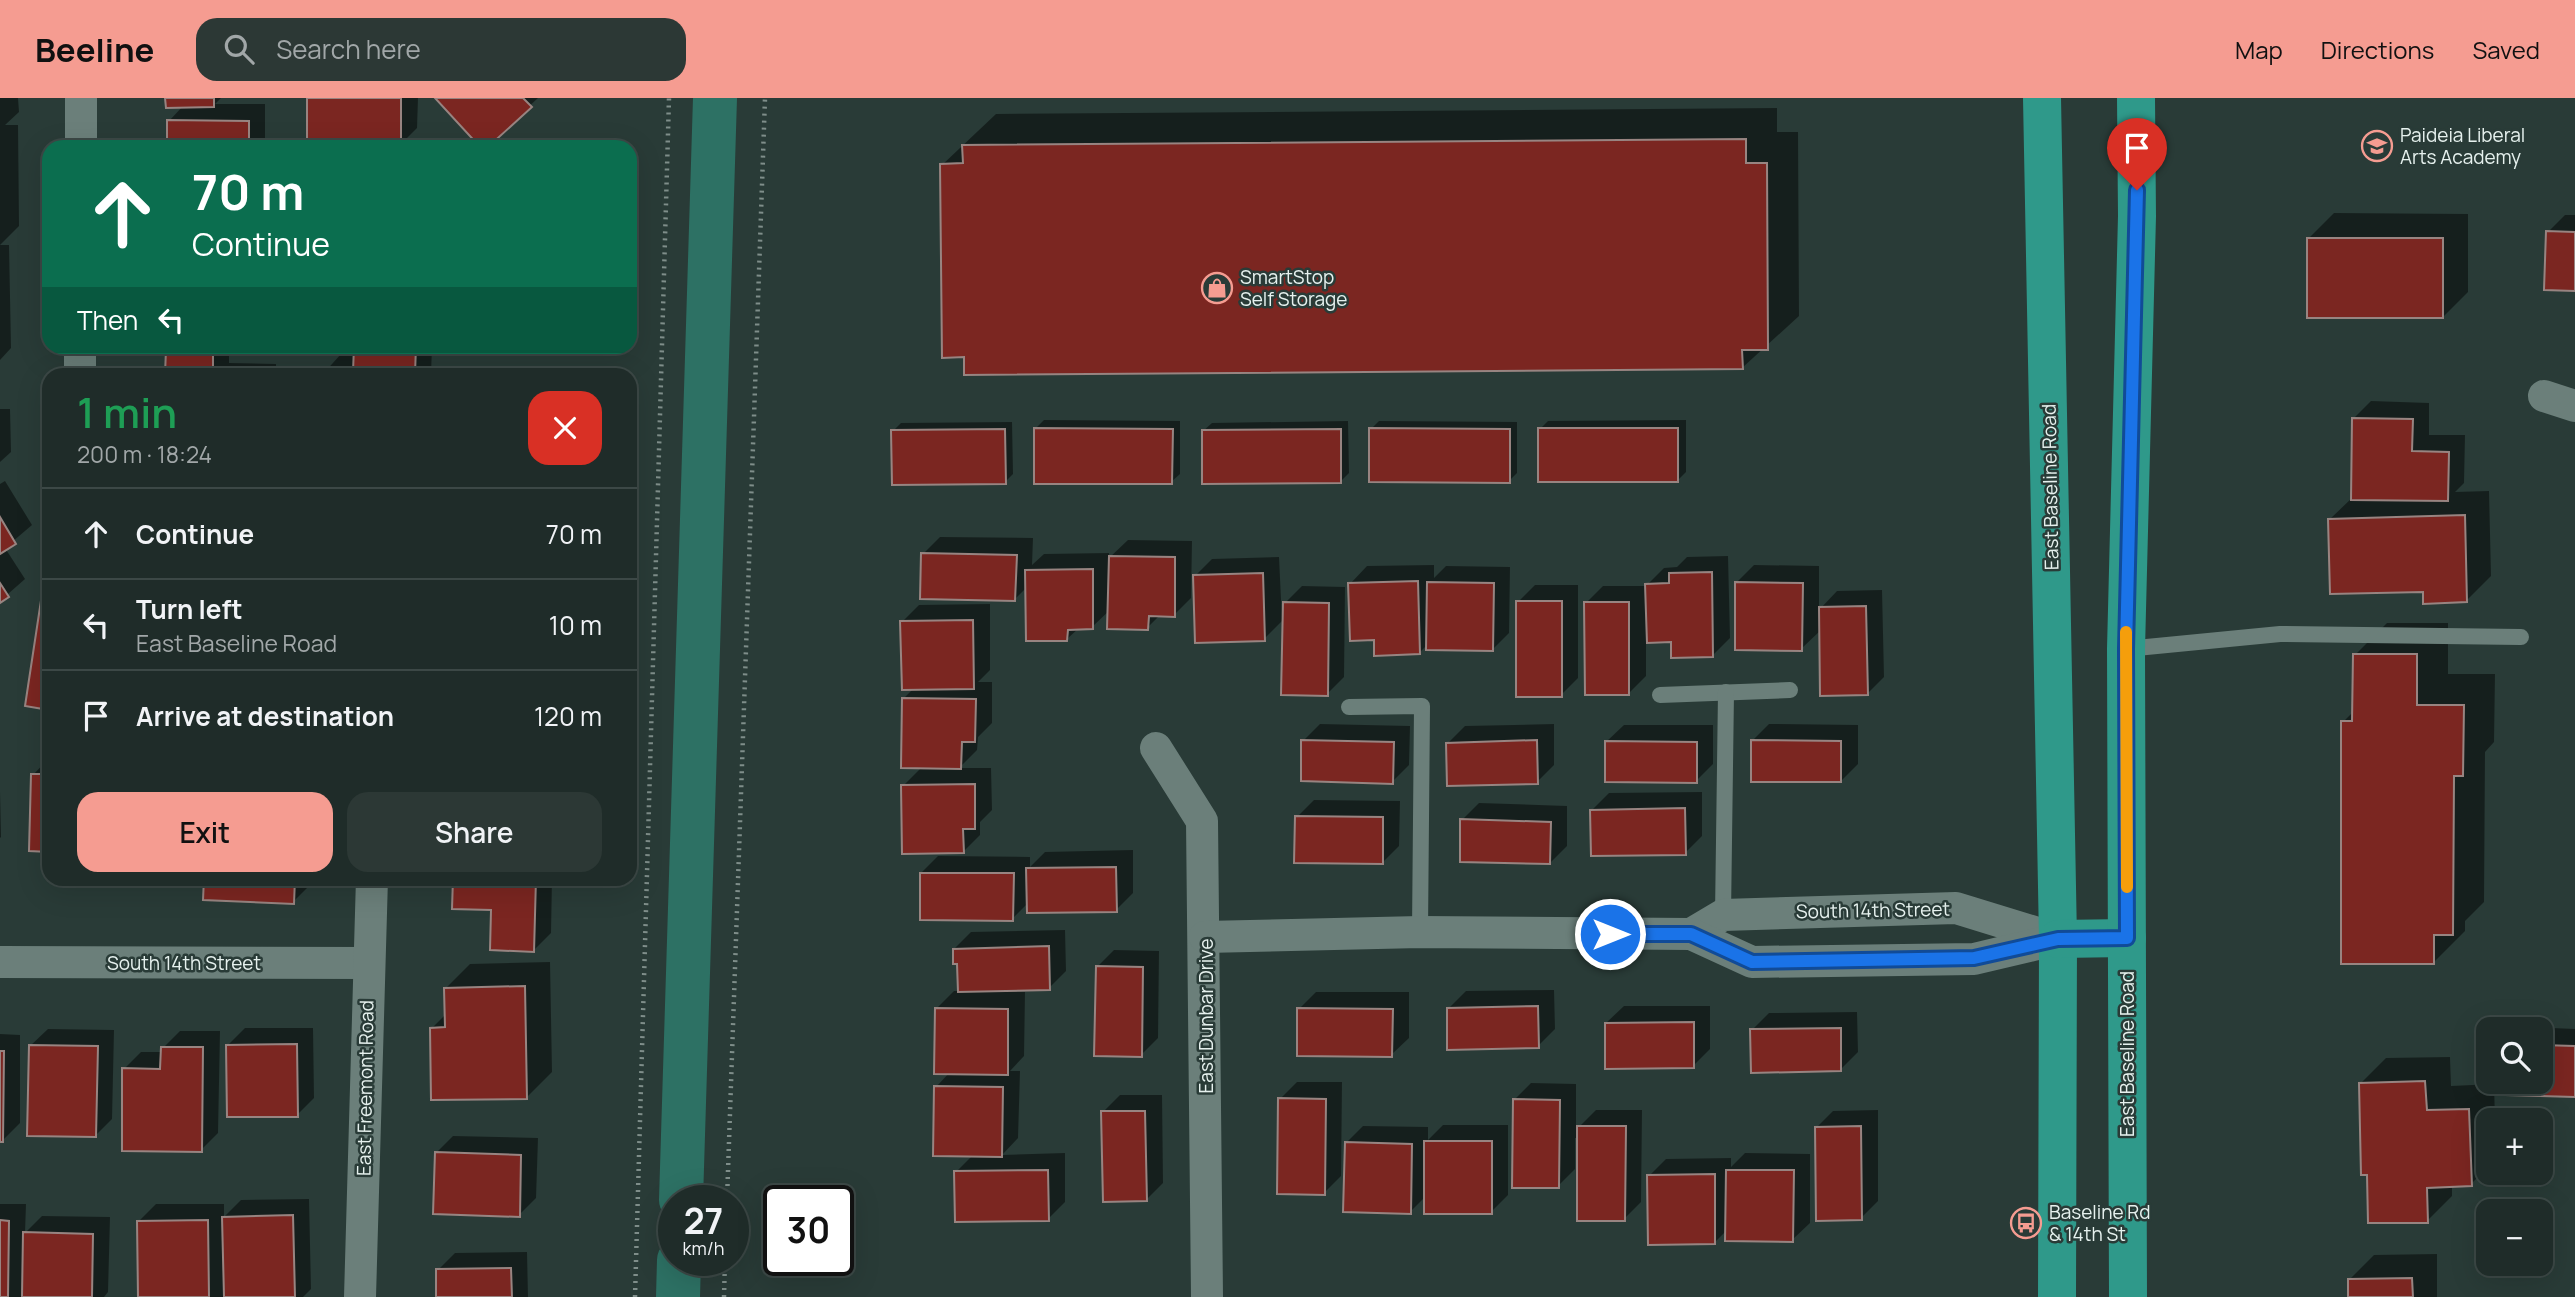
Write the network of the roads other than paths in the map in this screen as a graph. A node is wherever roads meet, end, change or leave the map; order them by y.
1 (81, 98) edge
2 (2042, 98) edge
3 (2136, 98) edge
4 (81, 140) edge
5 (2544, 396) dead end
6 (2575, 406) edge
7 (2521, 637) dead end
8 (2126, 649) junction
9 (1790, 690) dead end
10 (1726, 692) junction
11 (1660, 695) dead end
12 (1349, 708) dead end
13 (1156, 748) dead end
14 (372, 886) edge
15 (1831, 911) junction
16 (1723, 915) junction
17 (1420, 932) junction
18 (1691, 934) junction
19 (1205, 937) junction
20 (2127, 938) junction
21 (2058, 939) junction
22 (1832, 961) junction
23 (0, 962) edge
24 (369, 963) junction
25 (360, 1297) edge
26 (1208, 1297) edge
27 (2057, 1297) edge
28 (2128, 1297) edge

1 - 4 street
2 - 21 main road, East Baseline Road
3 - 8 main road, East Baseline Road
5 - 6 street
7 - 8 lane
8 - 20 main road, East Baseline Road
9 - 10 lane
10 - 11 lane
10 - 16 lane
12 - 17 lane
13 - 19 street, East Dunbar Drive
14 - 24 street, East Freemont Road
15 - 16 street, South 14th Street
15 - 21 street, South 14th Street
15 - 22 street
16 - 18 street, South 14th Street
17 - 18 street
17 - 19 street
18 - 22 street
19 - 26 street, East Dunbar Drive
20 - 21 main road
20 - 28 main road, East Baseline Road
21 - 22 street
21 - 27 main road, East Baseline Road
23 - 24 street, South 14th Street
24 - 25 street, East Freemont Road

